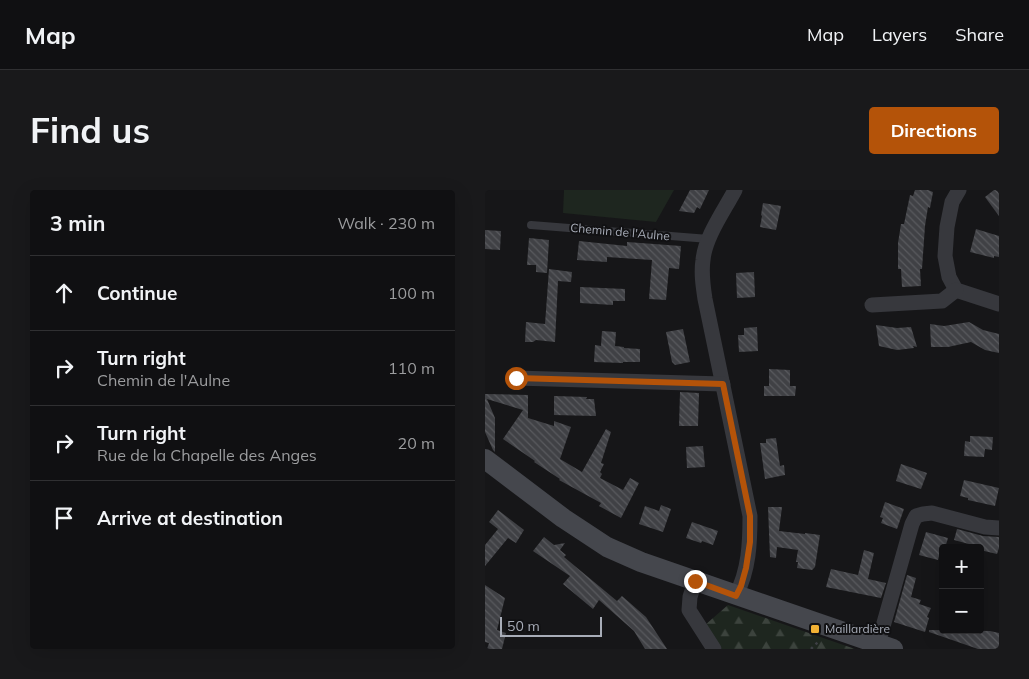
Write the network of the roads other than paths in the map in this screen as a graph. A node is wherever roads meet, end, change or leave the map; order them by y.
1 (735, 190) edge
2 (959, 190) edge
3 (531, 225) dead end
4 (709, 239) junction
5 (956, 290) junction
6 (999, 304) edge
7 (872, 305) dead end
8 (516, 378) dead end
9 (723, 384) junction
10 (485, 459) edge
11 (999, 528) edge
12 (695, 581) junction
13 (728, 592) junction
14 (886, 646) edge
15 (714, 649) edge

1 - 4 street
2 - 5 street
3 - 4 lane, Chemin de l'Aulne
4 - 9 street
5 - 6 street
5 - 7 street
8 - 9 street
9 - 13 street
10 - 12 main road
11 - 14 street
12 - 13 main road
12 - 15 street
13 - 14 main road

